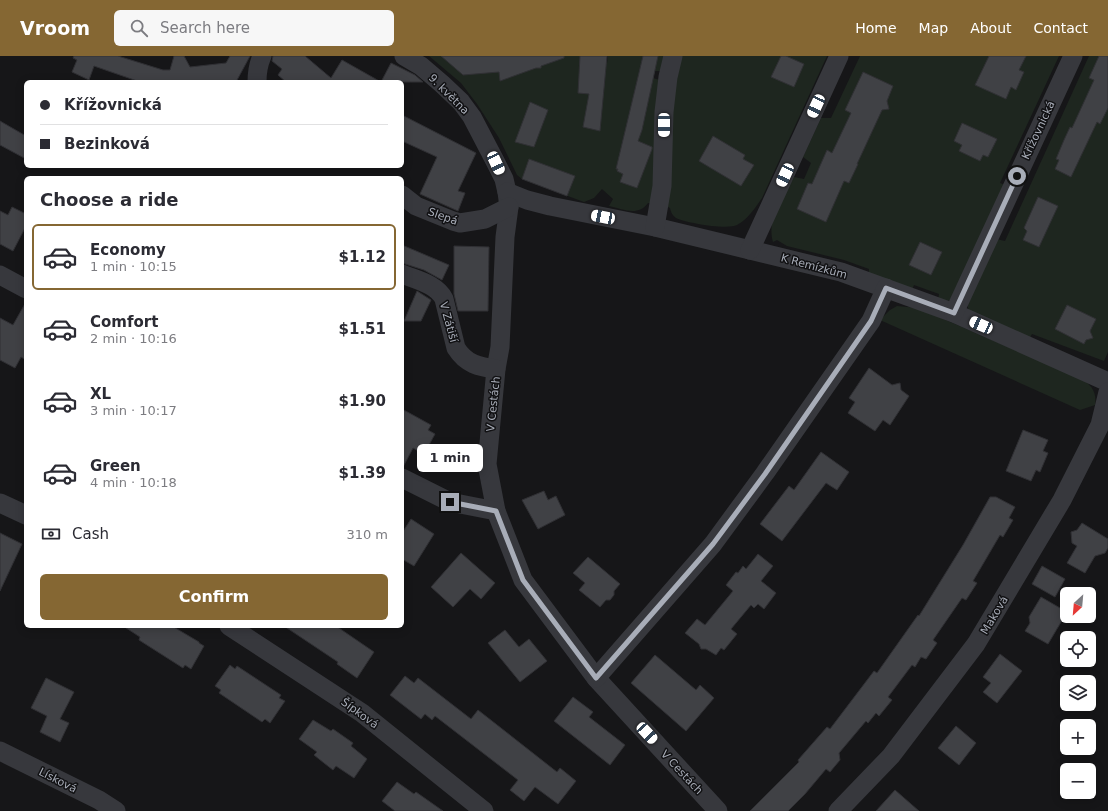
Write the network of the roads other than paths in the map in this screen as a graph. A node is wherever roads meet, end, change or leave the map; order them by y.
1 (262, 56) edge
2 (404, 56) edge
3 (673, 56) edge
4 (839, 56) edge
5 (1073, 56) edge
6 (257, 80) edge
7 (404, 197) edge
8 (508, 200) junction
9 (655, 226) junction
10 (750, 250) junction
11 (404, 275) edge
12 (0, 276) edge
13 (24, 287) edge
14 (886, 288) junction
15 (954, 313) junction
16 (496, 369) junction
17 (1108, 382) edge
18 (1108, 392) edge
19 (404, 479) edge
20 (0, 503) edge
21 (496, 511) junction
22 (24, 514) edge
23 (232, 628) edge
24 (596, 678) junction
25 (0, 751) edge
26 (116, 811) edge
27 (484, 811) edge
28 (718, 811) edge
29 (838, 811) edge

1 - 6 street
2 - 8 street, 9. května
3 - 9 street
4 - 10 street
5 - 15 street, Křížovnická
7 - 8 street, Slepá
8 - 9 street, K Remízkům
8 - 16 street, V Cestách
9 - 10 street, K Remízkům
10 - 14 street, K Remízkům
11 - 16 street, V Zátiší
12 - 13 street
14 - 15 street, K Remízkům
14 - 24 street
15 - 17 street, K Remízkům
16 - 21 street, V Cestách
18 - 29 street, Maková
19 - 21 street
20 - 22 street
21 - 24 street, V Cestách
23 - 27 street, Šípková
24 - 28 street, V Cestách
25 - 26 street, Lísková

